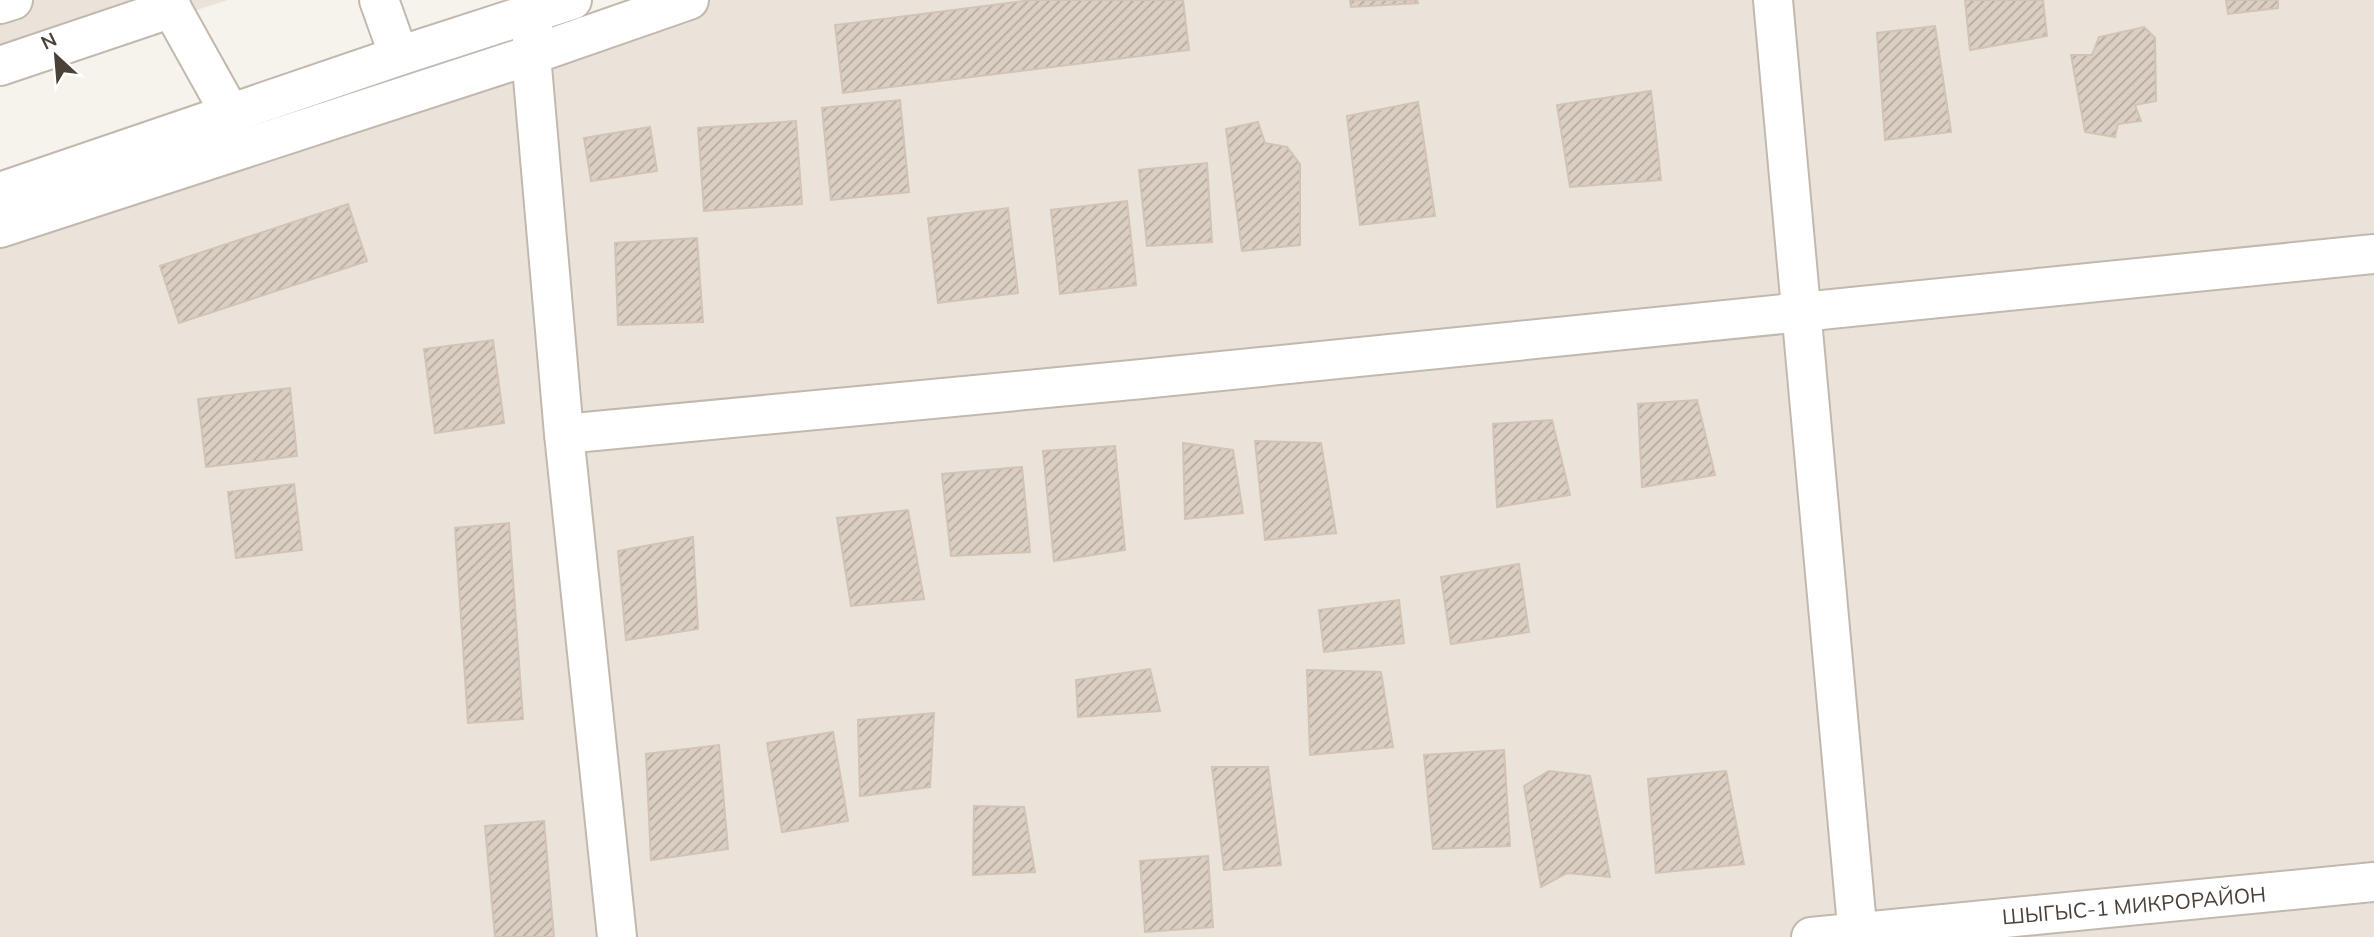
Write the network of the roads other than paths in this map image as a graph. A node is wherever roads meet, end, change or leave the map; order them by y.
1 (13, 0) edge
2 (379, 0) edge
3 (572, 0) edge
4 (689, 0) edge
5 (1773, 0) edge
6 (0, 4) edge
7 (169, 4) edge
8 (533, 6) edge
9 (530, 55) junction
10 (399, 56) junction
11 (0, 66) edge
12 (230, 113) junction
13 (0, 192) edge
14 (0, 228) edge
15 (2374, 254) edge
16 (1802, 310) junction
17 (564, 434) junction
18 (2374, 882) edge
19 (1858, 934) edge
20 (617, 937) edge
21 (1811, 937) edge

1 - 6 street
2 - 10 street
3 - 8 street
4 - 9 street
5 - 16 street
7 - 11 street
7 - 12 street
8 - 9 street
8 - 10 street
9 - 14 street
9 - 17 street
10 - 12 street
12 - 13 street
15 - 16 street
16 - 17 street
16 - 19 street
17 - 20 street
18 - 19 street, ШЫГЫС-1 МИКРОРАЙОН
19 - 21 street, ШЫГЫС-1 МИКРОРАЙОН

